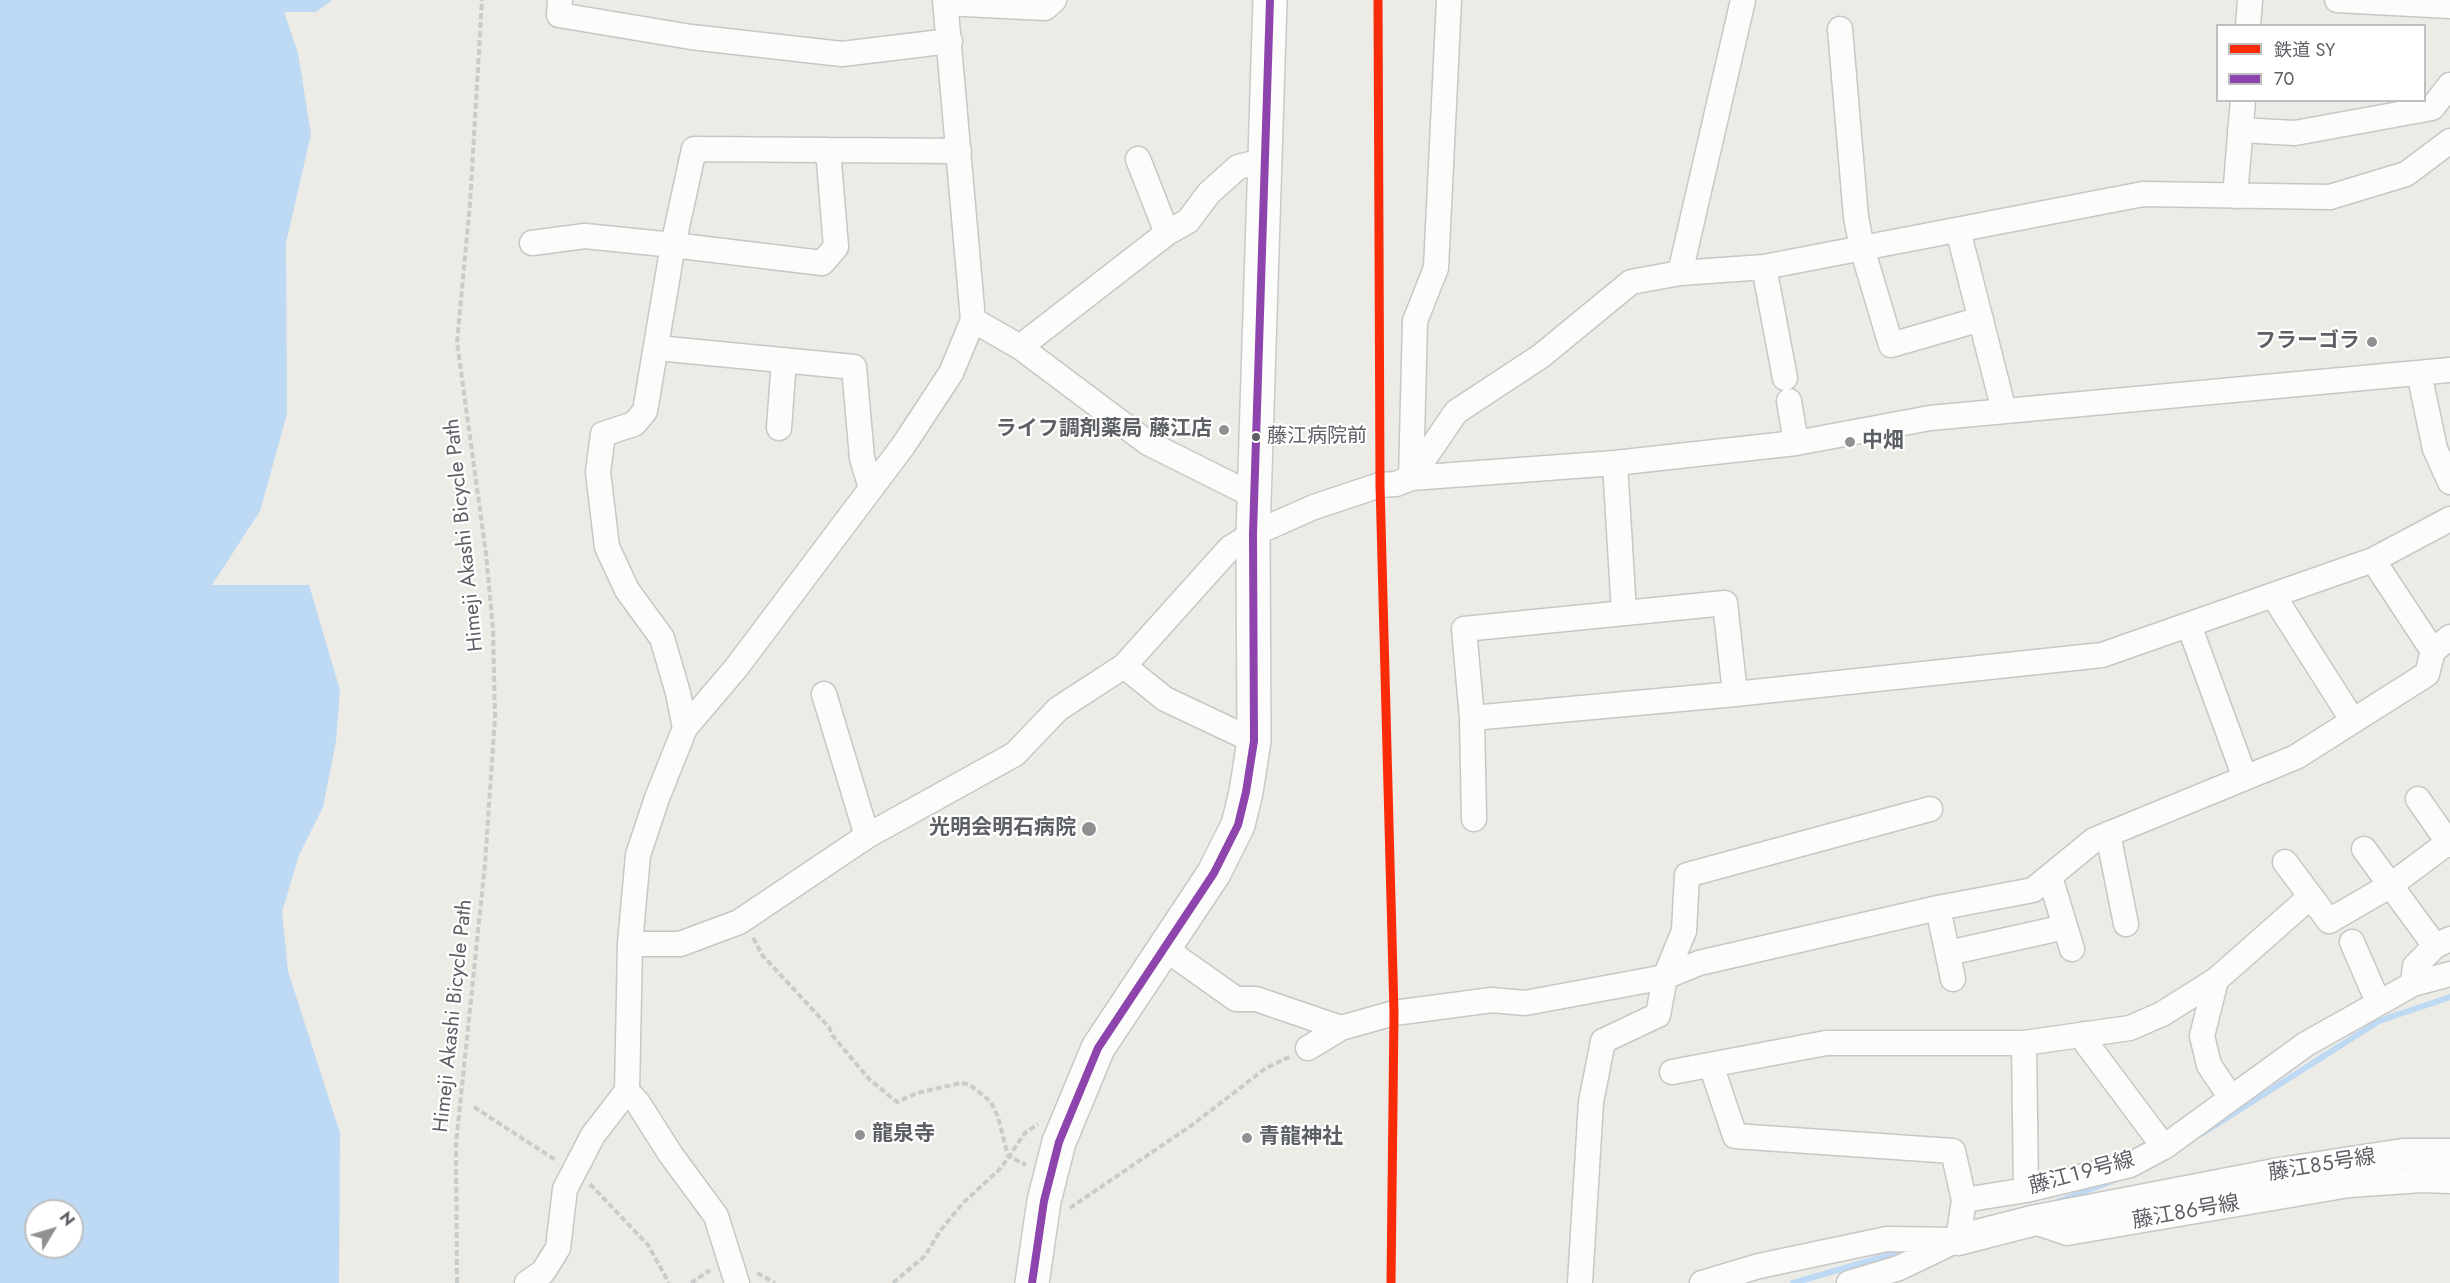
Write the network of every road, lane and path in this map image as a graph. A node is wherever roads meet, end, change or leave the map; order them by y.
1 (482, 0) edge
2 (560, 0) edge
3 (1054, 0) edge
4 (1270, 0) edge
5 (1449, 0) edge
6 (1743, 0) edge
7 (2250, 0) edge
8 (2337, 0) edge
9 (945, 2) edge
10 (2450, 6) edge
11 (2248, 24) edge
12 (1840, 29) dead end
13 (950, 40) junction
14 (2450, 85) edge
15 (2242, 102) edge
16 (2240, 130) junction
17 (2449, 143) edge
18 (828, 150) junction
19 (959, 151) junction
20 (1138, 159) dead end
21 (1266, 160) junction
22 (2235, 196) junction
23 (1959, 230) junction
24 (1167, 233) junction
25 (532, 243) dead end
26 (673, 245) junction
27 (1862, 248) junction
28 (1764, 267) junction
29 (1680, 273) junction
30 (1981, 319) junction
31 (974, 320) junction
32 (1020, 347) junction
33 (657, 348) junction
34 (784, 360) junction
35 (2450, 370) edge
36 (2419, 373) junction
37 (2004, 411) junction
38 (779, 428) dead end
39 (1796, 443) junction
40 (1615, 463) junction
41 (1411, 478) junction
42 (2450, 482) edge
43 (871, 488) junction
44 (1256, 497) junction
45 (2450, 519) edge
46 (1254, 534) junction
47 (2373, 560) junction
48 (2273, 595) junction
49 (1624, 613) junction
50 (2189, 625) junction
51 (2441, 644) edge
52 (1124, 666) junction
53 (824, 694) dead end
54 (1735, 694) junction
55 (1472, 718) junction
56 (2353, 721) junction
57 (686, 728) junction
58 (1254, 741) junction
59 (2245, 778) junction
60 (2418, 799) dead end
61 (1930, 809) dead end
62 (1474, 819) dead end
63 (2108, 834) junction
64 (867, 836) junction
65 (2449, 843) edge
66 (2364, 849) dead end
67 (2286, 862) dead end
68 (2050, 877) junction
69 (2391, 885) junction
70 (2310, 897) junction
71 (1938, 908) junction
72 (743, 919) junction
73 (2126, 924) dead end
74 (2352, 942) dead end
75 (2443, 942) edge
76 (630, 944) junction
77 (1164, 948) junction
78 (1948, 953) junction
79 (2450, 974) edge
80 (1665, 976) junction
81 (1953, 979) dead end
82 (2216, 980) junction
83 (2414, 984) junction
84 (2378, 1002) junction
85 (1341, 1028) junction
86 (2084, 1034) junction
87 (2024, 1043) junction
88 (1308, 1048) joint
89 (1711, 1065) junction
90 (1672, 1072) dead end
91 (627, 1091) junction
92 (2231, 1098) junction
93 (474, 1107) dead end
94 (1070, 1116) junction
95 (2163, 1147) junction
96 (2450, 1154) edge
97 (1008, 1156) junction
98 (575, 1172) junction
99 (1051, 1174) junction
100 (2450, 1181) edge
101 (2026, 1190) junction
102 (1964, 1200) junction
103 (2032, 1221) junction
104 (1040, 1229) junction
105 (1887, 1239) junction
106 (1958, 1240) junction
107 (1899, 1275) edge
108 (457, 1283) edge
109 (527, 1283) edge
110 (669, 1283) edge
111 (737, 1283) edge
112 (894, 1283) edge
113 (1032, 1283) edge
114 (1580, 1283) edge
115 (1702, 1283) edge
116 (1850, 1283) edge

1 - 108 path, Himeji Akashi Bicycle Path
2 - 13 street
3 - 9 street
4 - 21 main road
5 - 41 street
6 - 29 street
7 - 11 street
8 - 10 street
9 - 13 street
12 - 27 street
13 - 19 street
14 - 16 street
15 - 16 street
16 - 22 street
17 - 22 street
18 - 19 street
18 - 26 street
18 - 26 street
19 - 31 street
20 - 24 street
21 - 24 street
21 - 44 main road
22 - 23 street
23 - 27 street
23 - 30 street
24 - 32 street
25 - 26 street
26 - 33 street
27 - 28 street
27 - 30 street
28 - 29 street
28 - 39 street
29 - 41 street
30 - 37 street
31 - 32 street
31 - 43 street
32 - 44 street
33 - 34 street
33 - 57 street
34 - 38 street
34 - 43 street
35 - 36 street
36 - 37 street
36 - 42 street
37 - 39 street
39 - 40 street
40 - 41 street
40 - 49 street
41 - 46 street
43 - 57 street
44 - 46 main road
45 - 47 street
46 - 52 street
46 - 58 main road
47 - 48 street
47 - 51 street
48 - 50 street
48 - 56 street
49 - 54 street
49 - 55 street
50 - 54 street
50 - 59 street
51 - 56 street
52 - 58 street
52 - 64 street
53 - 64 street
54 - 55 street
55 - 62 street
56 - 59 street
57 - 76 street
58 - 77 main road
59 - 63 street
60 - 65 street
61 - 80 street
63 - 68 street
63 - 73 street
64 - 72 street
65 - 69 street
66 - 69 street
67 - 70 street
68 - 71 street
68 - 78 street
69 - 70 street
69 - 75 street
70 - 82 street
71 - 78 street
71 - 80 street
72 - 76 street
72 - 97 path
74 - 84 street
75 - 83 street
76 - 91 street
77 - 85 street
77 - 94 main road
78 - 81 street
79 - 83 street, 藤江１９号線
80 - 85 street
80 - 114 street
82 - 86 street
82 - 92 street
83 - 84 street, 藤江１９号線
84 - 92 street, 藤江１９号線
85 - 88 street
86 - 87 street
86 - 95 street
87 - 89 street
87 - 101 street
88 - 104 path
89 - 90 street
89 - 102 street
91 - 98 street
91 - 111 street
92 - 95 street, 藤江１９号線
93 - 98 path
94 - 97 path
94 - 99 main road
95 - 101 street, 藤江１９号線
96 - 103 street, 藤江８５号線
97 - 99 path
97 - 112 path
98 - 109 street
98 - 110 path
99 - 104 main road
100 - 103 street, 藤江８６号線
101 - 102 street, 藤江１９号線
102 - 106 street
103 - 106 street, 藤江８５号線
104 - 113 main road
105 - 106 street
105 - 107 street
105 - 115 street
106 - 107 street
107 - 116 street

